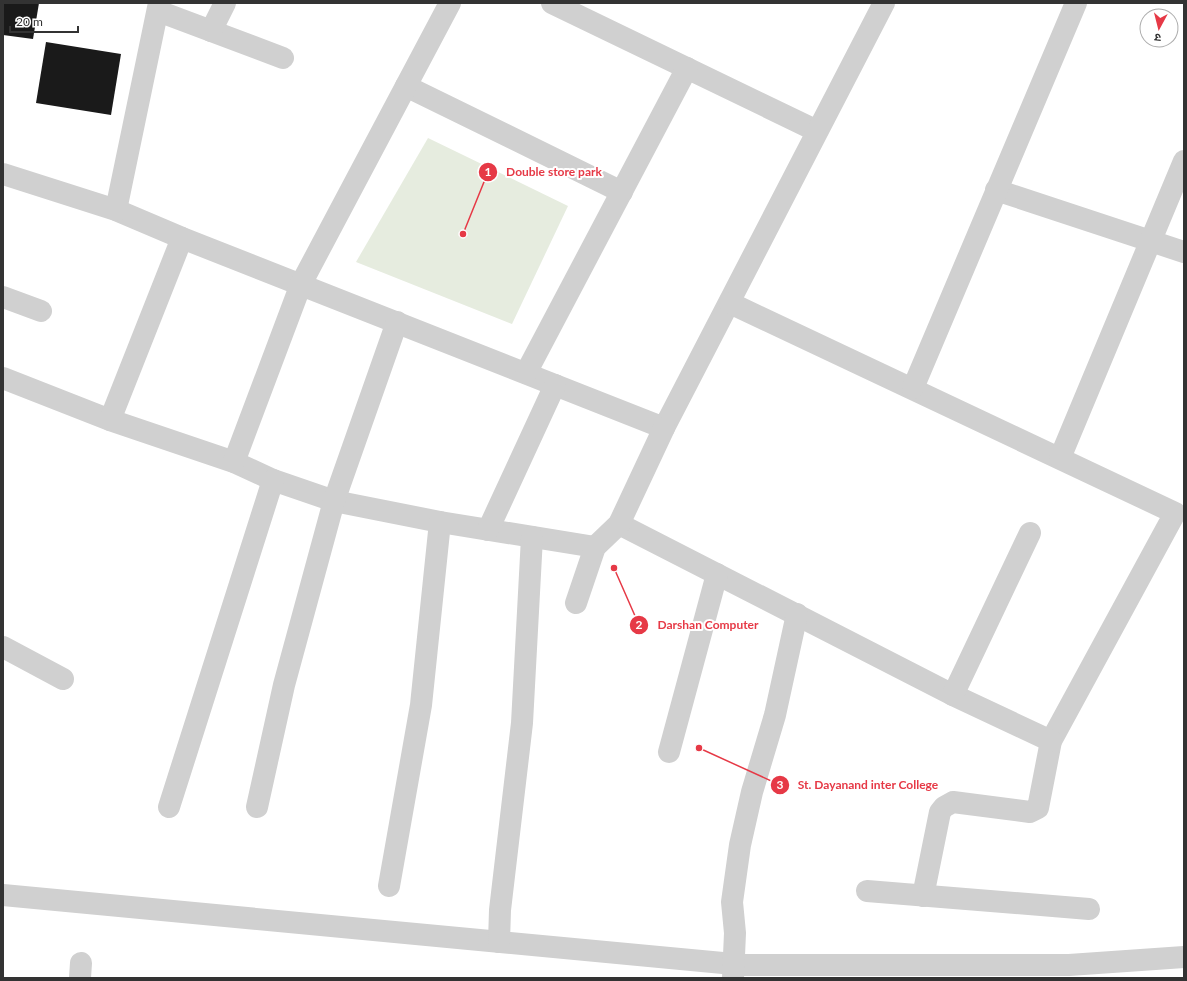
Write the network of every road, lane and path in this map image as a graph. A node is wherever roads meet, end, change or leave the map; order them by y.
1 (225, 3) edge
2 (450, 3) edge
3 (552, 3) edge
4 (884, 3) edge
5 (1076, 3) edge
6 (159, 7) edge
7 (211, 31) junction
8 (283, 58) dead end
9 (687, 68) junction
10 (406, 86) junction
11 (817, 131) junction
12 (1184, 161) edge
13 (3, 174) edge
14 (996, 190) junction
15 (622, 192) junction
16 (116, 210) junction
17 (182, 238) junction
18 (1150, 239) junction
19 (1184, 252) edge
20 (301, 284) junction
21 (3, 297) edge
22 (730, 303) junction
23 (41, 311) dead end
24 (397, 322) junction
25 (526, 373) junction
26 (3, 378) edge
27 (555, 385) junction
28 (913, 388) junction
29 (110, 420) junction
30 (664, 428) junction
31 (1060, 458) junction
32 (234, 462) junction
33 (273, 480) junction
34 (334, 501) junction
35 (1179, 515) edge
36 (440, 522) junction
37 (619, 524) junction
38 (488, 530) junction
39 (1030, 533) dead end
40 (532, 537) junction
41 (595, 547) junction
42 (717, 574) junction
43 (576, 603) dead end
44 (797, 614) junction
45 (3, 647) edge
46 (63, 678) dead end
47 (953, 695) junction
48 (1051, 741) junction
49 (668, 752) dead end
50 (257, 806) dead end
51 (169, 807) dead end
52 (389, 886) dead end
53 (867, 891) dead end
54 (3, 895) edge
55 (923, 896) junction
56 (1089, 909) dead end
57 (499, 942) junction
58 (1184, 957) edge
59 (734, 971) edge

1 - 7 street
2 - 10 street
3 - 9 street
4 - 11 street
5 - 14 street
6 - 7 street
6 - 16 street
7 - 8 street
9 - 11 street
9 - 15 street
10 - 15 street
10 - 20 street
11 - 22 street
12 - 18 street
13 - 16 street
14 - 18 street
14 - 28 street
15 - 25 street
16 - 17 street
17 - 20 street
17 - 29 street
18 - 19 street
18 - 31 street
20 - 24 street
20 - 32 street
21 - 23 street
22 - 28 street
22 - 30 street
24 - 25 street
24 - 34 street
25 - 27 street
26 - 29 street
27 - 30 street
27 - 38 street
28 - 31 street
29 - 32 street
30 - 37 street
31 - 35 street
32 - 33 street
33 - 34 street
33 - 51 street
34 - 36 street
34 - 50 street
35 - 48 street
36 - 38 street
36 - 52 street
37 - 41 street
37 - 42 street
38 - 40 street
39 - 47 street
40 - 41 street
40 - 57 street
41 - 43 street
42 - 44 street
42 - 49 street
44 - 47 street
44 - 59 street
45 - 46 street
47 - 48 street
48 - 55 street
53 - 55 street
54 - 57 street
55 - 56 street
57 - 59 street
58 - 59 street

